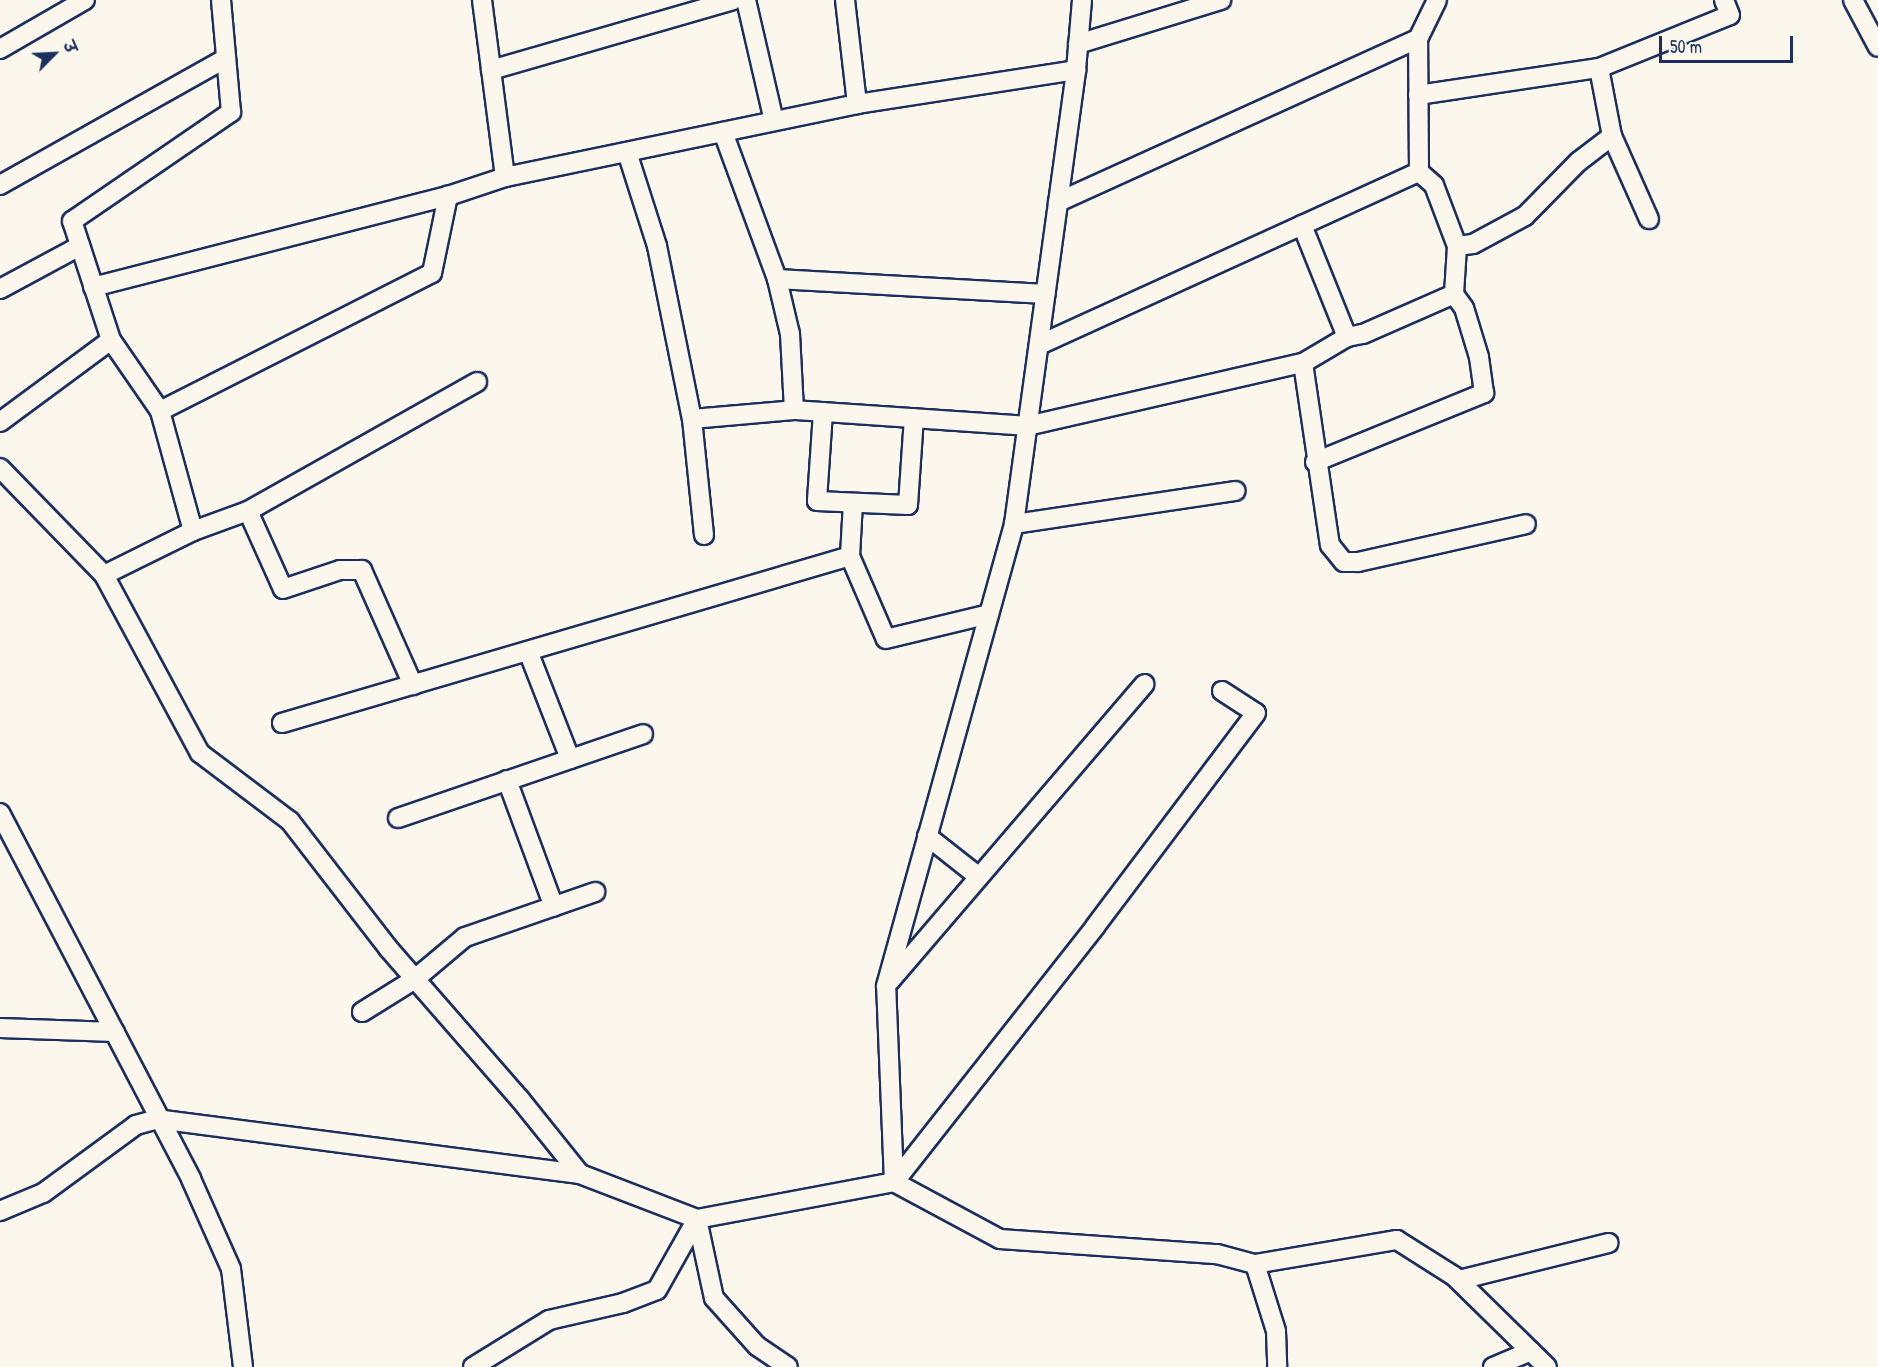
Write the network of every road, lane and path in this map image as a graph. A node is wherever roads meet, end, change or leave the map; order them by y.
1 (85, 0) edge
2 (221, 0) edge
3 (482, 0) edge
4 (733, 0) edge
5 (746, 0) edge
6 (845, 0) edge
7 (1082, 0) edge
8 (1221, 0) edge
9 (1437, 0) edge
10 (1724, 0) edge
11 (1853, 0) edge
12 (1418, 39) junction
13 (1078, 44) junction
14 (0, 47) edge
15 (1878, 47) edge
16 (226, 58) junction
17 (1599, 68) junction
18 (491, 70) junction
19 (1076, 70) junction
20 (1418, 95) junction
21 (857, 104) junction
22 (774, 121) junction
23 (723, 132) junction
24 (1611, 136) junction
25 (627, 152) junction
26 (1419, 172) junction
27 (505, 177) junction
28 (0, 185) edge
29 (448, 195) junction
30 (1058, 202) junction
31 (1649, 219) dead end
32 (1302, 225) junction
33 (80, 246) junction
34 (1457, 246) junction
35 (777, 279) junction
36 (93, 287) junction
37 (0, 289) edge
38 (1046, 294) junction
39 (1454, 294) junction
40 (1347, 337) junction
41 (111, 340) junction
42 (1039, 345) junction
43 (1303, 363) junction
44 (477, 382) dead end
45 (794, 410) junction
46 (160, 411) junction
47 (823, 412) junction
48 (914, 418) junction
49 (692, 419) junction
50 (0, 422) edge
51 (1028, 426) junction
52 (1316, 462) junction
53 (0, 468) edge
54 (1236, 491) dead end
55 (853, 503) junction
56 (248, 510) junction
57 (1014, 524) junction
58 (1527, 524) dead end
59 (193, 531) junction
60 (704, 535) dead end
61 (850, 556) junction
62 (104, 575) junction
63 (989, 614) junction
64 (528, 651) junction
65 (1145, 684) dead end
66 (413, 685) junction
67 (1222, 691) dead end
68 (282, 723) dead end
69 (644, 734) dead end
70 (570, 759) junction
71 (507, 780) junction
72 (0, 813) edge
73 (398, 818) dead end
74 (927, 836) junction
75 (979, 877) junction
76 (596, 892) dead end
77 (554, 907) junction
78 (415, 979) junction
79 (886, 986) junction
80 (362, 1012) dead end
81 (0, 1028) edge
82 (115, 1032) junction
83 (158, 1119) junction
84 (580, 1174) junction
85 (894, 1182) junction
86 (1, 1217) edge
87 (697, 1219) junction
88 (1609, 1243) dead end
89 (1255, 1264) junction
90 (1458, 1280) junction
91 (1531, 1351) junction
92 (243, 1367) edge
93 (473, 1367) edge
94 (788, 1367) edge
95 (1277, 1367) edge
96 (1493, 1367) edge
97 (1546, 1367) edge

1 - 14 street
2 - 16 street
3 - 18 street
4 - 18 street
5 - 22 street
6 - 21 street
7 - 13 street
8 - 13 street
9 - 12 street
10 - 17 street
11 - 15 street
12 - 20 street
12 - 30 street
13 - 19 street
16 - 28 street
16 - 33 street
17 - 20 street
17 - 24 street
18 - 27 street
19 - 21 street
19 - 30 street
20 - 26 street
21 - 22 street
22 - 23 street
23 - 25 street
23 - 35 street
24 - 31 street
24 - 34 street
25 - 27 street
25 - 49 street
26 - 32 street
26 - 34 street
27 - 29 street
29 - 36 street
29 - 46 street
30 - 38 street
32 - 40 street
32 - 42 street
33 - 36 street
33 - 37 street
34 - 39 street
35 - 38 street
35 - 45 street
36 - 41 street
38 - 42 street
39 - 40 street
39 - 52 street
40 - 43 street
41 - 46 street
41 - 50 street
42 - 51 street
43 - 51 street
43 - 52 street
44 - 56 street
45 - 47 street
45 - 49 street
46 - 59 street
47 - 48 street
47 - 55 street
48 - 51 street
48 - 55 street
49 - 60 street
51 - 57 street
52 - 58 street
53 - 62 street
54 - 57 street
55 - 61 street
56 - 59 street
56 - 66 street
57 - 63 street
59 - 62 street
61 - 63 street
61 - 64 street
62 - 78 street
63 - 74 street
64 - 66 street
64 - 70 street
65 - 75 street
66 - 68 street
67 - 85 street
69 - 70 street
70 - 71 street
71 - 73 street
71 - 77 street
72 - 82 street
74 - 75 street
74 - 79 street
75 - 79 street
76 - 77 street
77 - 78 street
78 - 80 street
78 - 84 street
79 - 85 street
81 - 82 street
82 - 83 street
83 - 84 street
83 - 86 street
83 - 92 street
84 - 87 street
85 - 87 street
85 - 89 street
87 - 93 street
87 - 94 street
88 - 90 street
89 - 90 street
89 - 95 street
90 - 91 street
91 - 96 street
91 - 97 street

